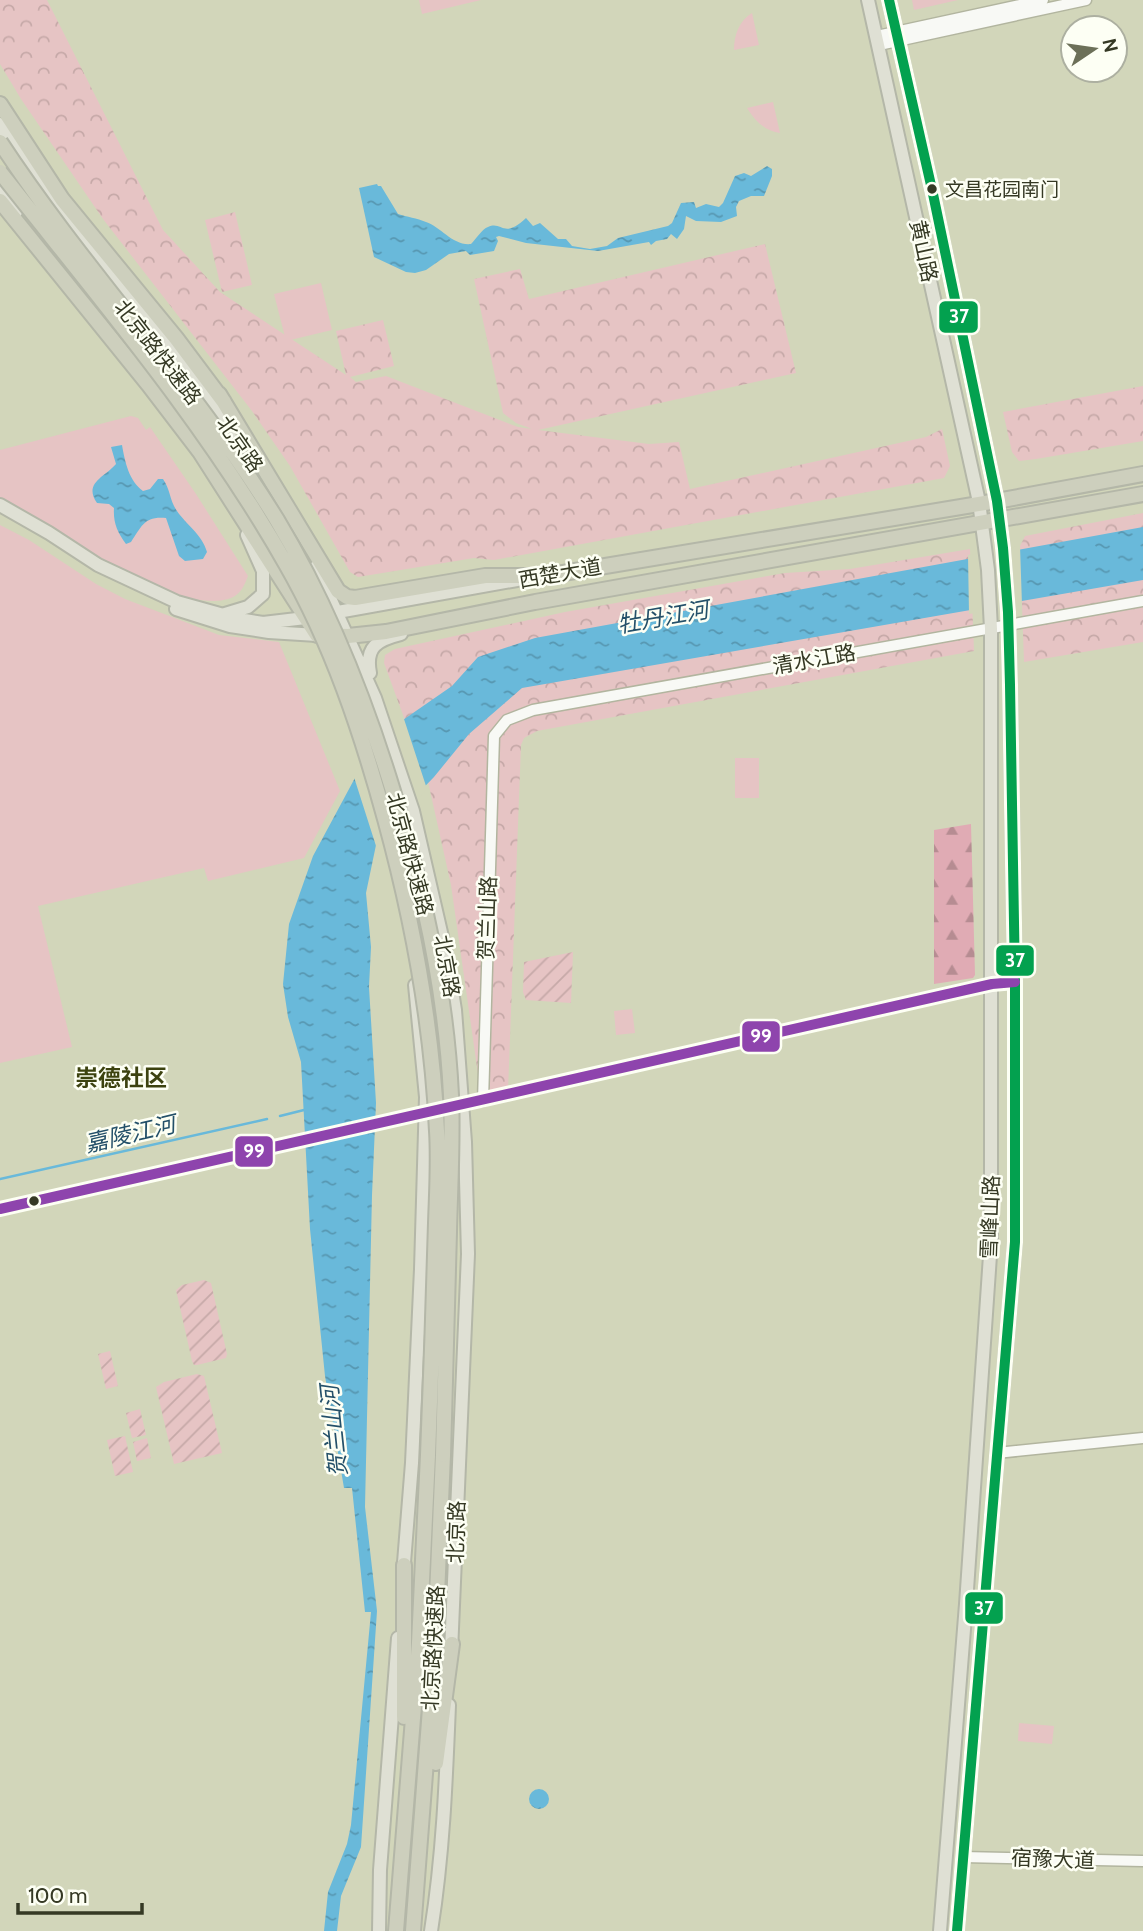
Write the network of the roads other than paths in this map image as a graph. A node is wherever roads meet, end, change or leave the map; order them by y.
1 (869, 0) edge
2 (889, 0) edge
3 (1043, 0) edge
4 (1086, 0) edge
5 (897, 37) junction
6 (878, 41) junction
7 (0, 104) edge
8 (0, 124) edge
9 (0, 142) edge
10 (0, 172) edge
11 (0, 188) edge
12 (0, 201) edge
13 (247, 440) junction
14 (1143, 474) edge
15 (225, 491) junction
16 (1143, 494) edge
17 (997, 500) junction
18 (979, 502) junction
19 (0, 505) edge
20 (0, 515) edge
21 (1000, 520) junction
22 (982, 521) junction
23 (300, 536) junction
24 (545, 576) junction
25 (551, 599) junction
26 (1143, 601) edge
27 (338, 612) junction
28 (225, 614) junction
29 (307, 618) junction
30 (1009, 627) junction
31 (991, 629) junction
32 (317, 635) junction
33 (348, 636) junction
34 (375, 698) junction
35 (494, 736) joint
36 (1015, 982) junction
37 (992, 984) junction
38 (483, 1101) junction
39 (462, 1104) junction
40 (426, 1113) junction
41 (0, 1209) edge
42 (1143, 1438) edge
43 (997, 1453) junction
44 (435, 1455) junction
45 (404, 1565) junction
46 (452, 1644) junction
47 (963, 1857) junction
48 (1143, 1861) edge
49 (396, 1930) edge
50 (379, 1931) edge
51 (415, 1931) edge
52 (431, 1931) edge
53 (940, 1931) edge
54 (957, 1931) edge

1 - 6 main road, 黄山路
2 - 5 main road, 黄山路
3 - 5 street
4 - 5 street
5 - 6 street
5 - 17 main road, 黄山路
6 - 18 main road, 黄山路
7 - 13 highway
8 - 23 main road, 北京路
9 - 44 highway, 北京路快速路, bridge
10 - 44 highway, 北京路快速路, bridge
11 - 29 main road, 北京路
12 - 15 highway
13 - 23 highway
13 - 24 highway
14 - 17 highway, 西楚大道
15 - 28 main road
15 - 29 highway
16 - 21 highway
17 - 18 highway, 西楚大道
17 - 21 main road, 黄山路
18 - 22 main road, 雪峰山路
18 - 24 highway, 西楚大道
19 - 28 main road, 西楚大道
20 - 32 main road, 西楚大道
21 - 22 highway
21 - 30 main road, 雪峰山路
22 - 25 highway, 西楚大道
22 - 31 main road, 雪峰山路
23 - 27 main road, 北京路
24 - 27 main road, 西楚大道
25 - 33 highway, 西楚大道
25 - 34 main road
26 - 30 street, 清水江路
27 - 29 main road, 西楚大道
27 - 33 main road, 北京路
28 - 29 main road, 西楚大道
29 - 32 highway
30 - 31 street, 清水江路
30 - 36 main road, 雪峰山路
31 - 35 street, 清水江路
31 - 37 main road, 雪峰山路
32 - 33 highway, 西楚大道
32 - 40 main road, 北京路, bridge
33 - 34 main road, 北京路
34 - 39 main road, 北京路
35 - 38 street, 贺兰山路
36 - 37 street
36 - 43 main road, 雪峰山路
37 - 38 street
37 - 53 main road, 雪峰山路
38 - 39 street
39 - 40 street
39 - 46 main road, 北京路
40 - 41 street
40 - 45 main road, 北京路
42 - 43 street
43 - 47 main road, 雪峰山路
44 - 49 highway, 北京路快速路
44 - 51 highway, 北京路快速路
45 - 49 highway
45 - 50 main road, 北京路
46 - 51 highway
46 - 52 main road, 北京路
47 - 48 street, 宿豫大道
47 - 54 main road, 雪峰山路

